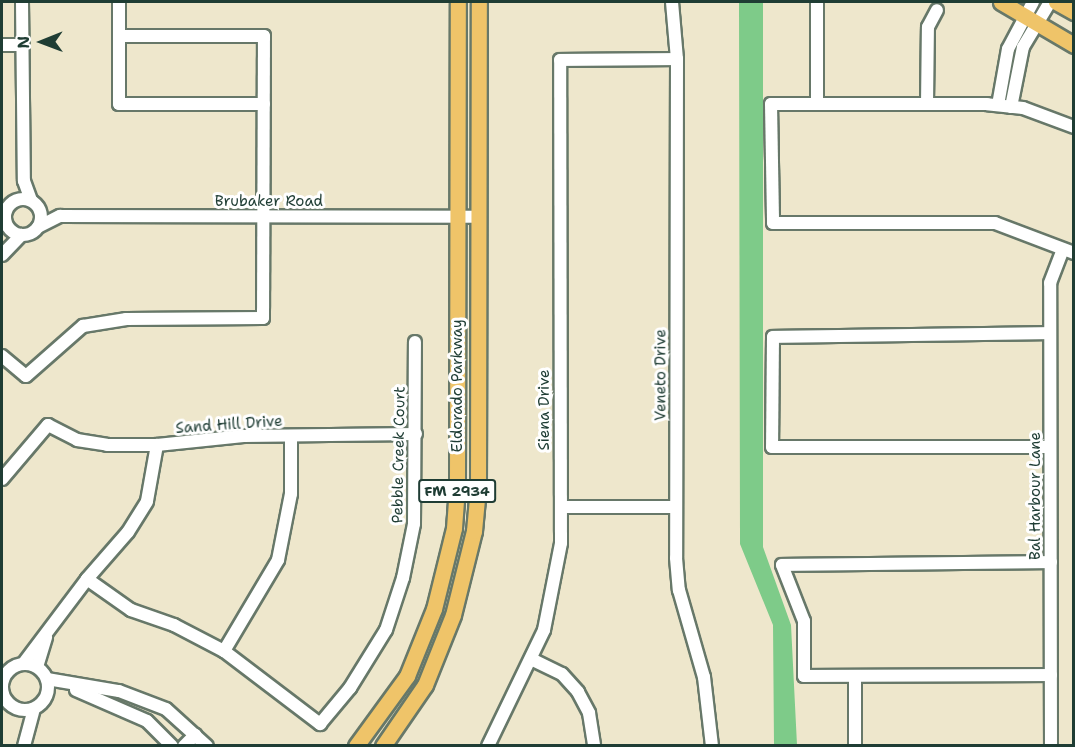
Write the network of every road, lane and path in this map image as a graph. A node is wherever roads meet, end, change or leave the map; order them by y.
1 (22, 2) edge
2 (119, 2) edge
3 (458, 2) edge
4 (479, 2) edge
5 (672, 2) edge
6 (817, 2) edge
7 (1001, 2) edge
8 (1033, 2) edge
9 (1050, 2) edge
10 (1056, 2) edge
11 (937, 10) dead end
12 (1074, 12) edge
13 (1031, 19) junction
14 (119, 36) junction
15 (2, 45) edge
16 (22, 45) junction
17 (1074, 45) edge
18 (677, 59) junction
19 (264, 104) junction
20 (817, 104) junction
21 (927, 104) junction
22 (1005, 106) junction
23 (1074, 127) edge
24 (24, 181) junction
25 (30, 200) junction
26 (15, 201) junction
27 (40, 210) junction
28 (60, 216) junction
29 (478, 217) junction
30 (264, 218) junction
31 (458, 218) junction
32 (38, 227) junction
33 (4, 228) edge
34 (21, 235) junction
35 (1068, 251) edge
36 (2, 255) edge
37 (1050, 333) junction
38 (415, 342) dead end
39 (2, 356) edge
40 (416, 434) junction
41 (291, 436) junction
42 (157, 445) junction
43 (1050, 447) junction
44 (2, 479) edge
45 (561, 507) junction
46 (676, 507) junction
47 (1051, 562) junction
48 (87, 579) junction
49 (48, 630) junction
50 (224, 651) junction
51 (531, 659) junction
52 (22, 664) junction
53 (37, 667) junction
54 (1051, 675) junction
55 (855, 677) junction
56 (47, 682) junction
57 (2, 684) edge
58 (30, 710) junction
59 (195, 735) junction
60 (24, 745) edge
61 (172, 746) edge
62 (184, 746) edge
63 (207, 746) edge
64 (356, 746) edge
65 (383, 746) edge
66 (488, 746) edge
67 (594, 746) edge
68 (711, 746) edge
69 (855, 746) edge
70 (1051, 746) edge

1 - 16 street
2 - 14 street
3 - 31 main road, Eldorado Parkway / FM 2934
4 - 29 main road, Eldorado Parkway / FM 2934
5 - 18 street, Veneto Drive
6 - 20 street
7 - 13 main road
8 - 13 street
9 - 13 street
10 - 12 main road
11 - 21 street
13 - 17 main road
13 - 22 street
14 - 19 street
14 - 19 street
15 - 16 street
16 - 24 street
18 - 45 street, Siena Drive
18 - 46 street, Veneto Drive
19 - 30 street
20 - 21 street
20 - 35 street
21 - 22 street
22 - 23 street
24 - 25 street
24 - 26 street
25 - 26 street
25 - 27 street
26 - 33 street
27 - 28 street, Brubaker Road
27 - 32 street
28 - 30 street, Brubaker Road
28 - 32 street, Brubaker Road
29 - 31 street, Brubaker Road
29 - 65 main road, Eldorado Parkway / FM 2934
30 - 31 street, Brubaker Road
30 - 39 street
31 - 64 main road, Eldorado Parkway / FM 2934
32 - 34 street
33 - 34 street
34 - 36 street
35 - 37 street, Bal Harbour Lane
37 - 43 street, Bal Harbour Lane
37 - 43 street
38 - 40 street, Pebble Creek Court
40 - 41 street, Sand Hill Drive
40 - 50 street, Pebble Creek Court
41 - 42 street, Sand Hill Drive
41 - 50 street
42 - 44 street, Sand Hill Drive
42 - 48 street
43 - 47 street, Bal Harbour Lane
45 - 46 street
45 - 51 street, Siena Drive
46 - 68 street, Veneto Drive
47 - 54 street, Bal Harbour Lane
47 - 55 street
48 - 49 street
48 - 50 street
49 - 52 street
49 - 53 street
51 - 66 street, Siena Drive
51 - 67 street
52 - 53 street
52 - 57 street
53 - 56 street
54 - 55 street
54 - 70 street, Bal Harbour Lane
55 - 69 street
56 - 58 street
56 - 59 street
56 - 61 street
57 - 58 street
58 - 60 street
59 - 62 street
59 - 63 street

